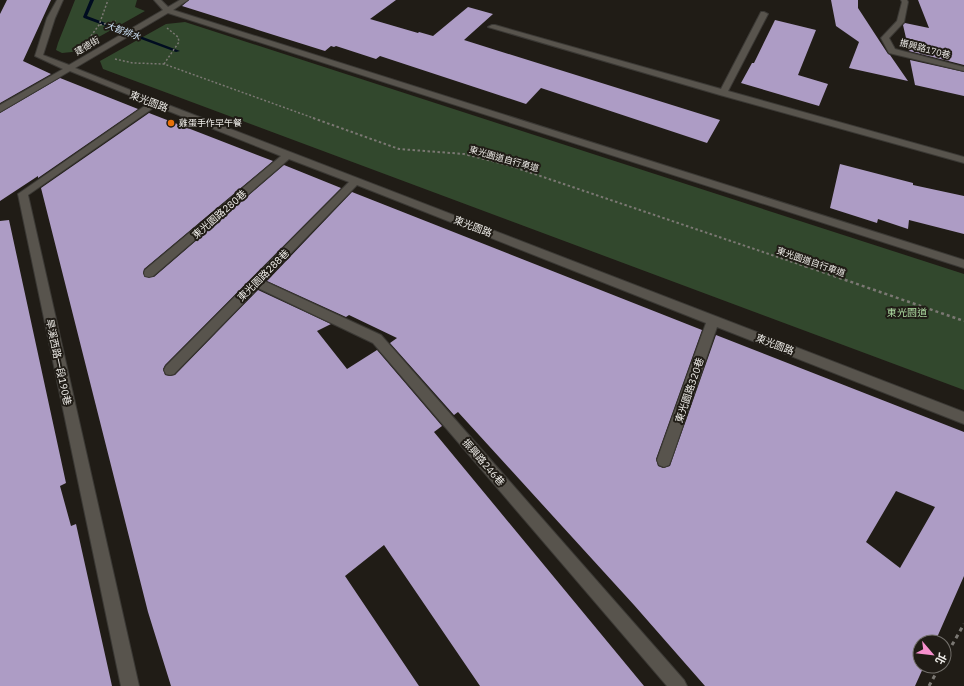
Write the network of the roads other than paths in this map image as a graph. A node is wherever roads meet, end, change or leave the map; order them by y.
1 (60, 0) edge
2 (157, 0) edge
3 (185, 0) edge
4 (904, 0) edge
5 (167, 10) junction
6 (764, 14) dead end
7 (492, 27) dead end
8 (68, 69) junction
9 (964, 69) edge
10 (723, 93) junction
11 (155, 103) junction
12 (0, 109) edge
13 (289, 154) junction
14 (964, 160) edge
15 (356, 181) junction
16 (964, 264) edge
17 (149, 273) dead end
18 (256, 282) junction
19 (713, 320) junction
20 (170, 370) dead end
21 (964, 418) edge
22 (664, 460) dead end
23 (130, 686) edge
24 (678, 686) edge

1 - 8 street, 東光園路
2 - 5 street
3 - 5 street, 建德街
4 - 9 street, 振興路170巷
5 - 8 street, 建德街
5 - 16 street
6 - 10 street
7 - 10 street
8 - 11 street, 東光園路
8 - 12 street, 建德街
10 - 14 street
11 - 13 street, 東光園路
11 - 23 street, 旱溪西路一段190巷
13 - 15 street, 東光園路
13 - 17 street, 東光園路280巷
15 - 18 street, 東光園路288巷
15 - 19 street, 東光園路
18 - 20 street, 東光園路288巷
18 - 24 street, 振興路246巷
19 - 21 street, 東光園路
19 - 22 street, 東光園路320巷

